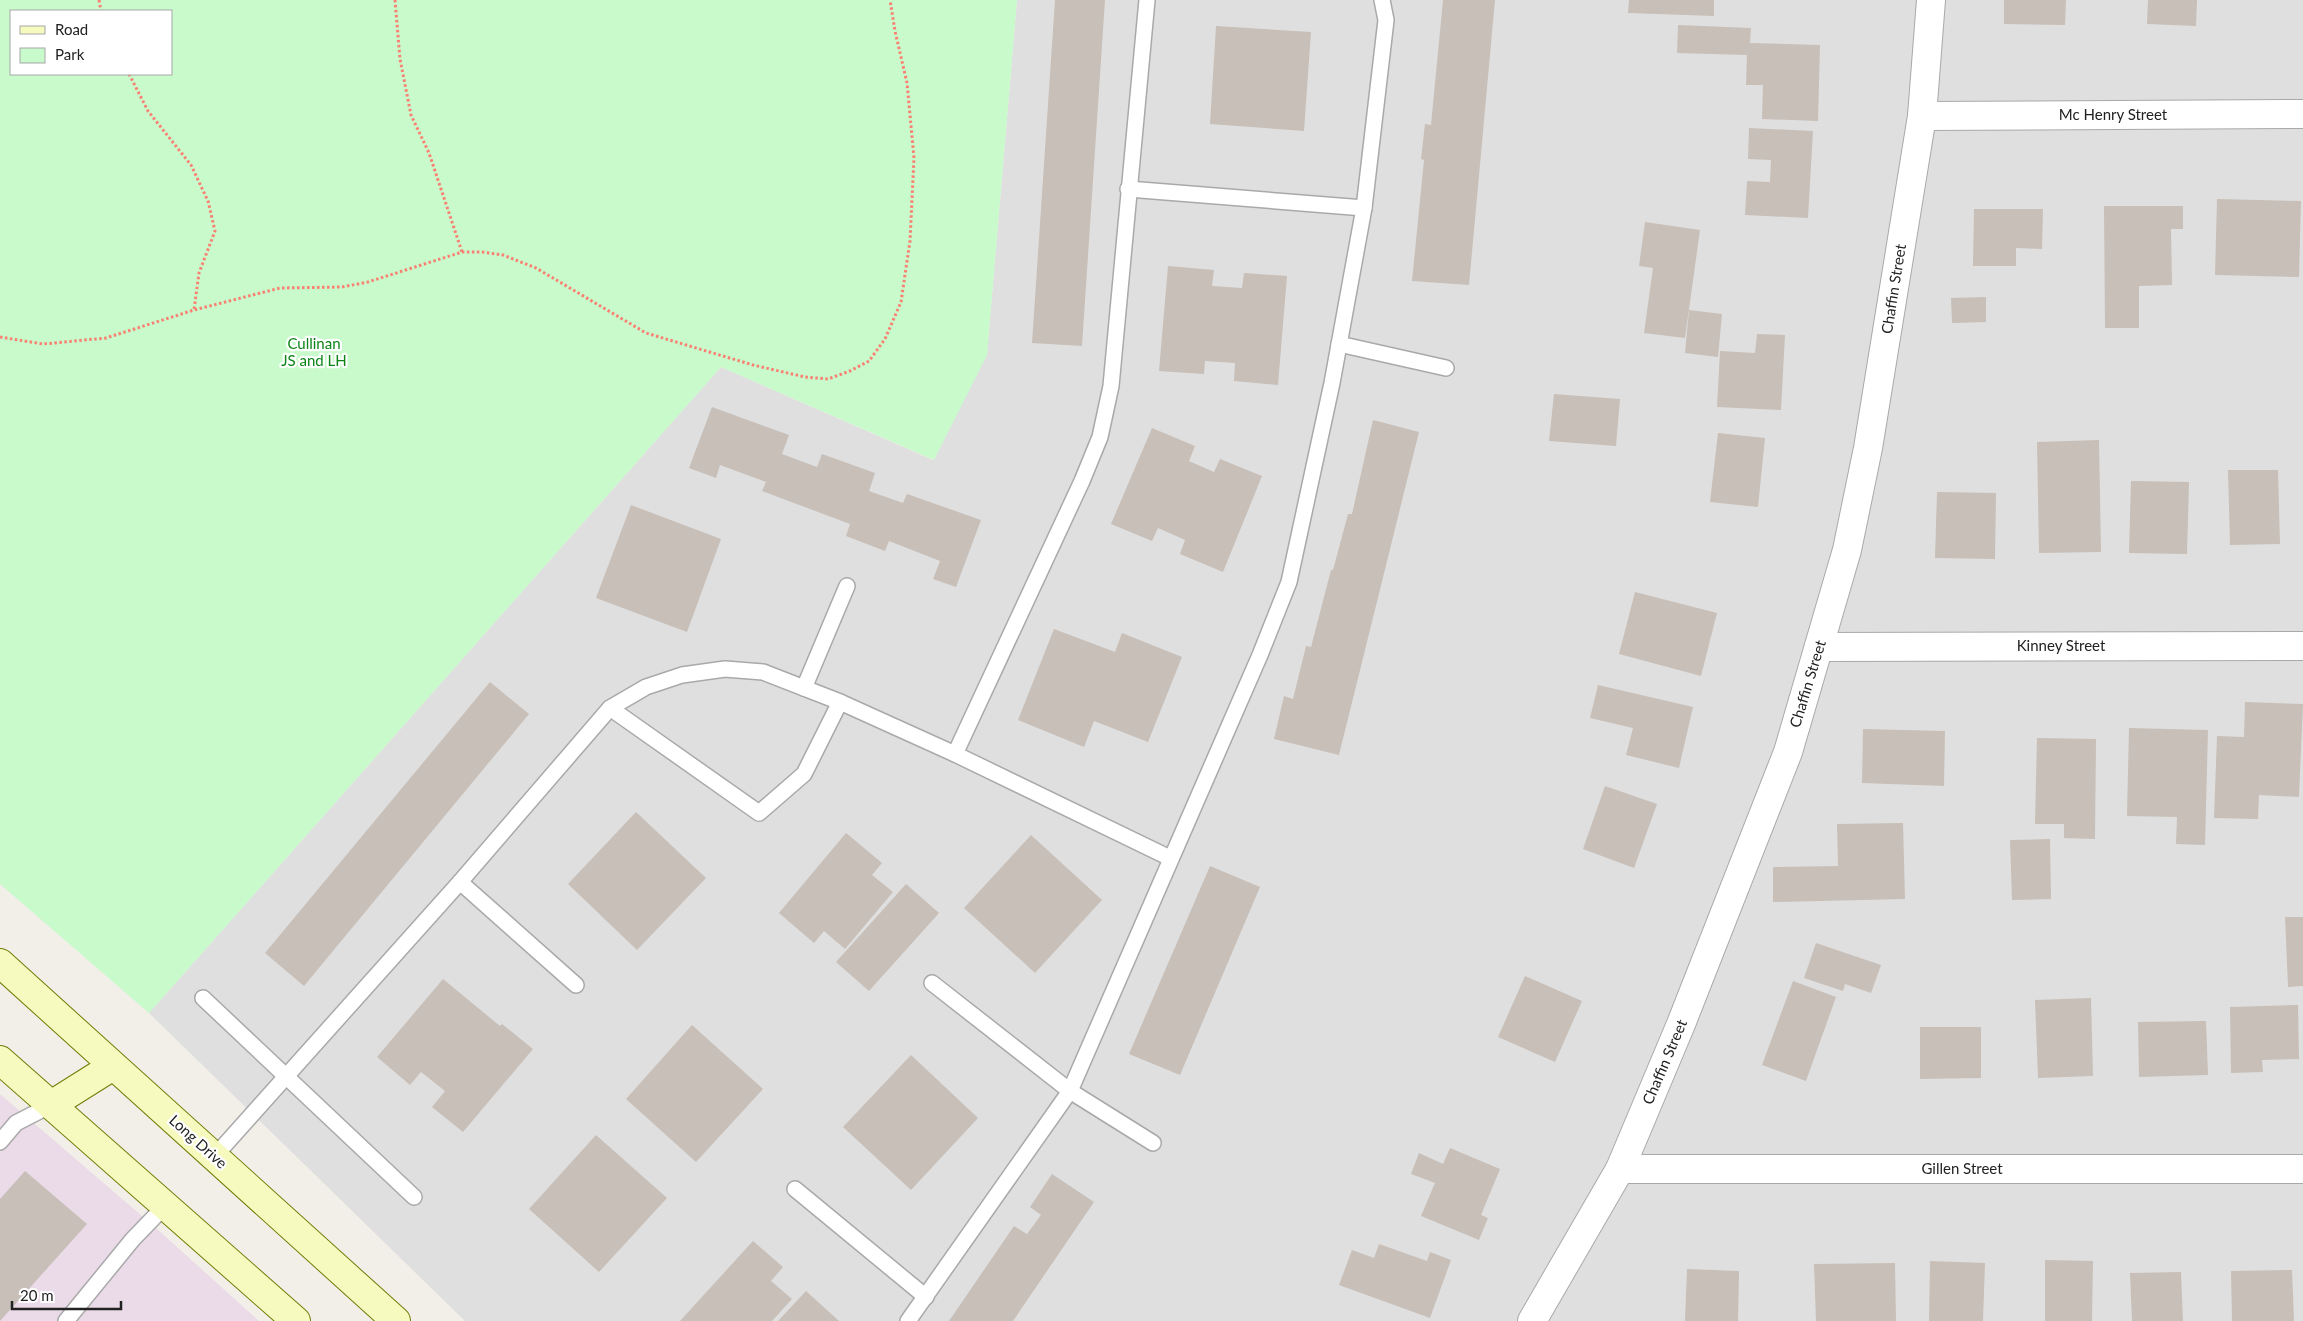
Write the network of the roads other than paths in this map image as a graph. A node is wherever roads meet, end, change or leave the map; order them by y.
1 (1147, 0) edge
2 (1382, 0) edge
3 (1932, 0) edge
4 (2303, 114) edge
5 (1922, 116) junction
6 (1128, 189) junction
7 (1364, 208) junction
8 (1339, 344) junction
9 (1446, 368) dead end
10 (847, 586) dead end
11 (2303, 646) edge
12 (1819, 647) junction
13 (804, 688) junction
14 (840, 702) junction
15 (610, 708) junction
16 (955, 754) junction
17 (1170, 858) junction
18 (460, 882) junction
19 (0, 963) edge
20 (932, 983) dead end
21 (576, 985) dead end
22 (203, 998) dead end
23 (0, 1060) edge
24 (114, 1066) junction
25 (286, 1075) junction
26 (1070, 1091) junction
27 (51, 1105) junction
28 (0, 1142) edge
29 (1153, 1142) dead end
30 (214, 1157) junction
31 (1620, 1169) junction
32 (2303, 1169) edge
33 (795, 1189) dead end
34 (414, 1197) dead end
35 (165, 1206) junction
36 (926, 1297) junction
37 (66, 1321) edge
38 (296, 1321) edge
39 (396, 1321) edge
40 (908, 1321) edge
41 (1532, 1321) edge

1 - 6 lane
2 - 7 lane
3 - 5 street, Chaffin Street
4 - 5 street, Mc Henry Street
5 - 12 street, Chaffin Street
6 - 7 lane
6 - 16 lane
7 - 8 lane
8 - 9 lane
8 - 17 lane
10 - 13 lane
11 - 12 street, Kinney Street
12 - 31 street, Chaffin Street
13 - 14 lane
13 - 15 lane
14 - 15 lane
14 - 16 lane
15 - 18 lane
16 - 17 lane
17 - 26 lane
18 - 21 lane
18 - 25 lane
19 - 24 main road, Long Drive
20 - 26 lane
22 - 25 lane
23 - 27 main road
24 - 27 main road
24 - 30 main road, Long Drive
25 - 30 lane
25 - 34 lane
26 - 29 lane
26 - 36 lane
27 - 28 lane
27 - 35 main road
30 - 39 main road, Long Drive
31 - 32 street, Gillen Street
31 - 41 street, Chaffin Street
33 - 36 lane
35 - 37 lane
35 - 38 main road
36 - 40 lane

